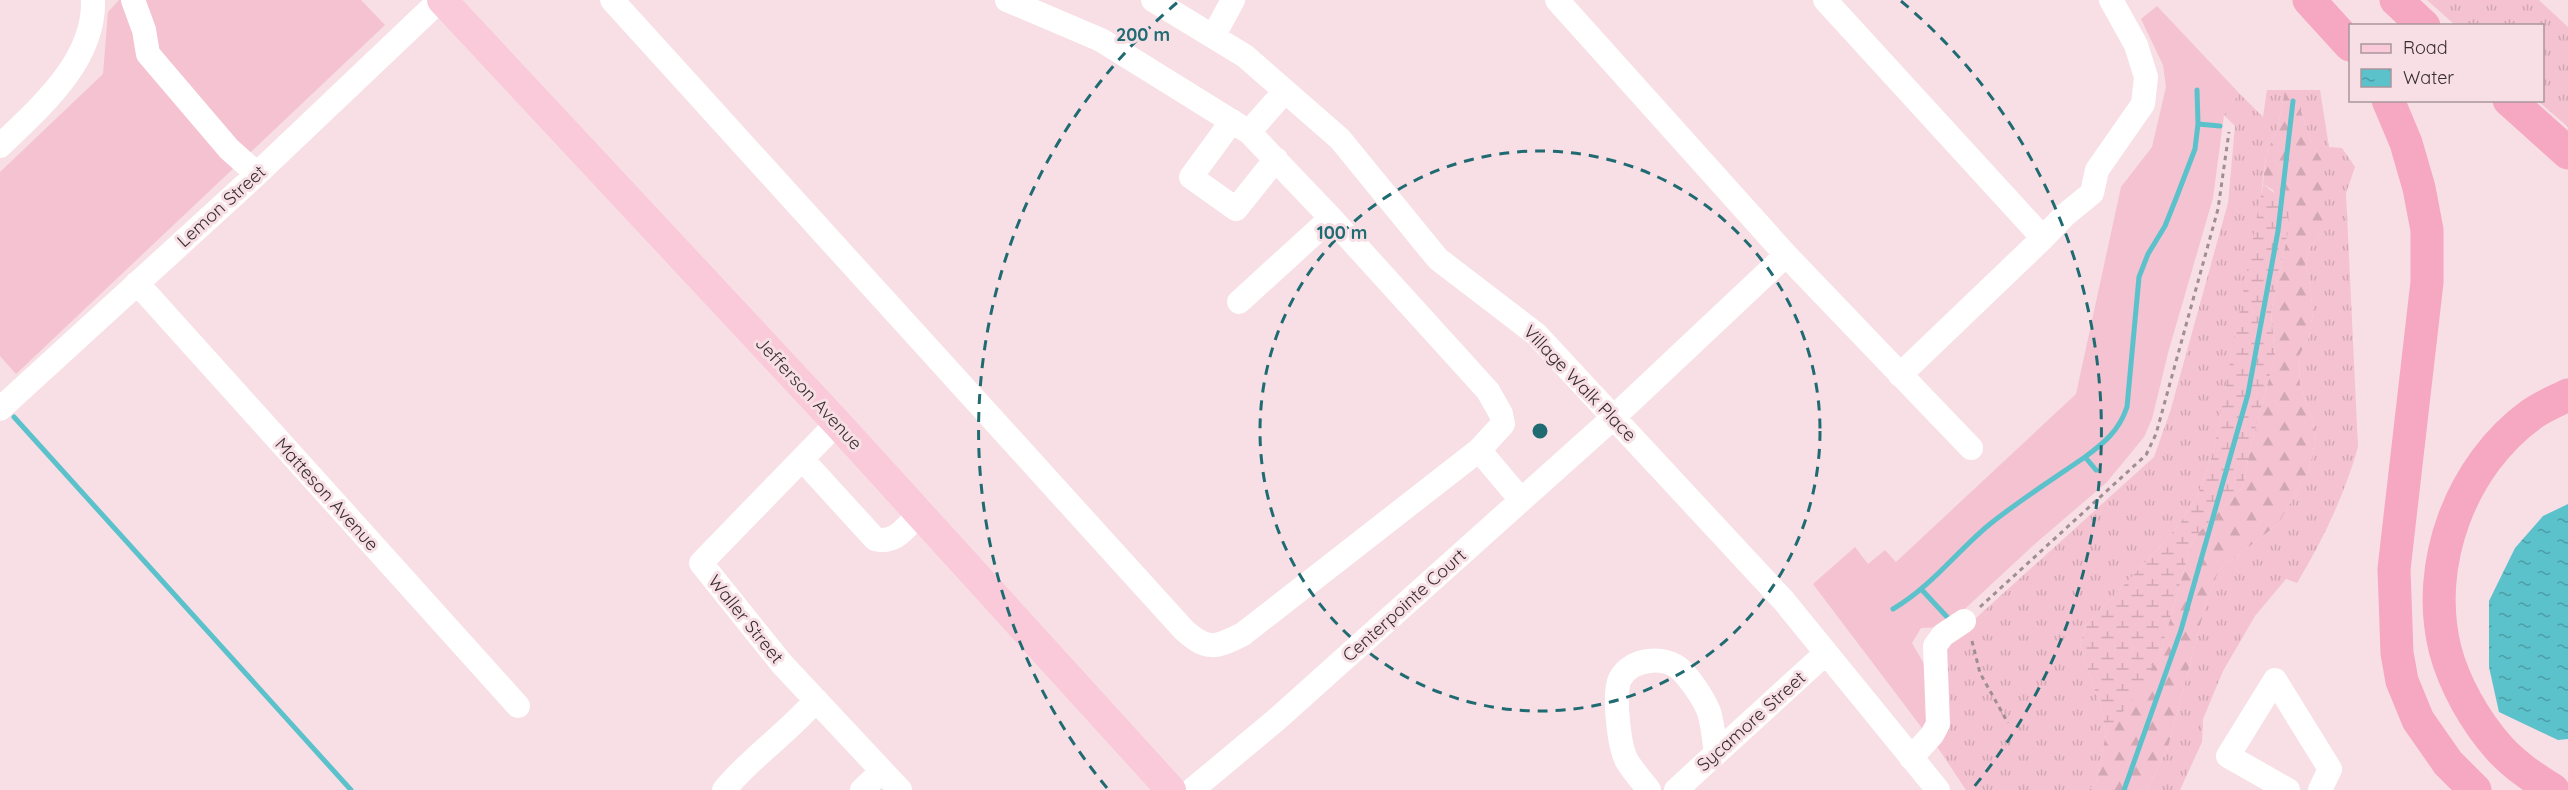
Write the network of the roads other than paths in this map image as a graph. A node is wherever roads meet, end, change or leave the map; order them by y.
1 (93, 0) edge
2 (133, 0) edge
3 (441, 0) edge
4 (612, 0) edge
5 (1007, 0) edge
6 (1153, 0) edge
7 (1233, 0) edge
8 (1557, 0) edge
9 (1825, 0) edge
10 (2110, 0) edge
11 (2308, 0) edge
12 (2396, 0) edge
13 (2422, 24) edge
14 (1214, 35) junction
15 (2349, 44) edge
16 (1285, 91) junction
17 (2389, 102) edge
18 (2511, 102) edge
19 (1240, 127) junction
20 (0, 146) edge
21 (2568, 153) edge
22 (1276, 159) junction
23 (257, 174) junction
24 (1331, 218) junction
25 (2043, 238) junction
26 (1786, 255) junction
27 (137, 282) junction
28 (1239, 302) dead end
29 (1900, 375) junction
30 (2568, 395) edge
31 (0, 408) edge
32 (1614, 417) junction
33 (837, 423) junction
34 (1971, 448) dead end
35 (1479, 450) junction
36 (802, 459) junction
37 (1521, 500) junction
38 (919, 514) junction
39 (1965, 621) road end
40 (1826, 653) junction
41 (816, 700) junction
42 (518, 706) dead end
43 (1716, 753) junction
44 (1911, 758) junction
45 (882, 771) junction
46 (724, 790) edge
47 (862, 790) edge
48 (900, 790) edge
49 (1171, 790) edge
50 (1192, 790) edge
51 (1649, 790) edge
52 (1676, 790) edge
53 (1938, 790) edge
54 (2288, 790) edge
55 (2320, 790) edge
56 (2475, 790) edge
57 (2553, 790) edge

1 - 20 street
2 - 23 street
3 - 23 street, Lemon Street
3 - 33 main road, Jefferson Avenue
4 - 35 street
5 - 19 street
6 - 14 street, Village Walk Place
7 - 14 street
8 - 26 street
9 - 25 street
10 - 25 street
11 - 15 highway
12 - 13 highway
14 - 16 street, Village Walk Place
16 - 19 street
16 - 32 street, Village Walk Place
17 - 56 highway
18 - 21 highway
19 - 22 street
19 - 22 street
22 - 24 street
23 - 27 street, Lemon Street
24 - 28 street
24 - 35 street
25 - 29 street
26 - 29 street
26 - 32 street, Centerpointe Court
27 - 31 street, Lemon Street
27 - 42 street, Matteson Avenue
29 - 34 street
30 - 57 highway
32 - 37 street, Centerpointe Court
32 - 40 street, Village Walk Place
33 - 36 street, Waller Street
33 - 38 main road, Jefferson Avenue
35 - 37 street
36 - 38 street
36 - 41 street, Waller Street
37 - 50 street, Centerpointe Court
38 - 49 main road, Jefferson Avenue
39 - 44 street
40 - 43 street, Sycamore Street
40 - 44 street, Village Walk Place
41 - 45 street, Waller Street
41 - 46 street
43 - 51 street
43 - 52 street, Sycamore Street
44 - 53 street, Village Walk Place
45 - 47 street
45 - 48 street, Waller Street
54 - 55 street

